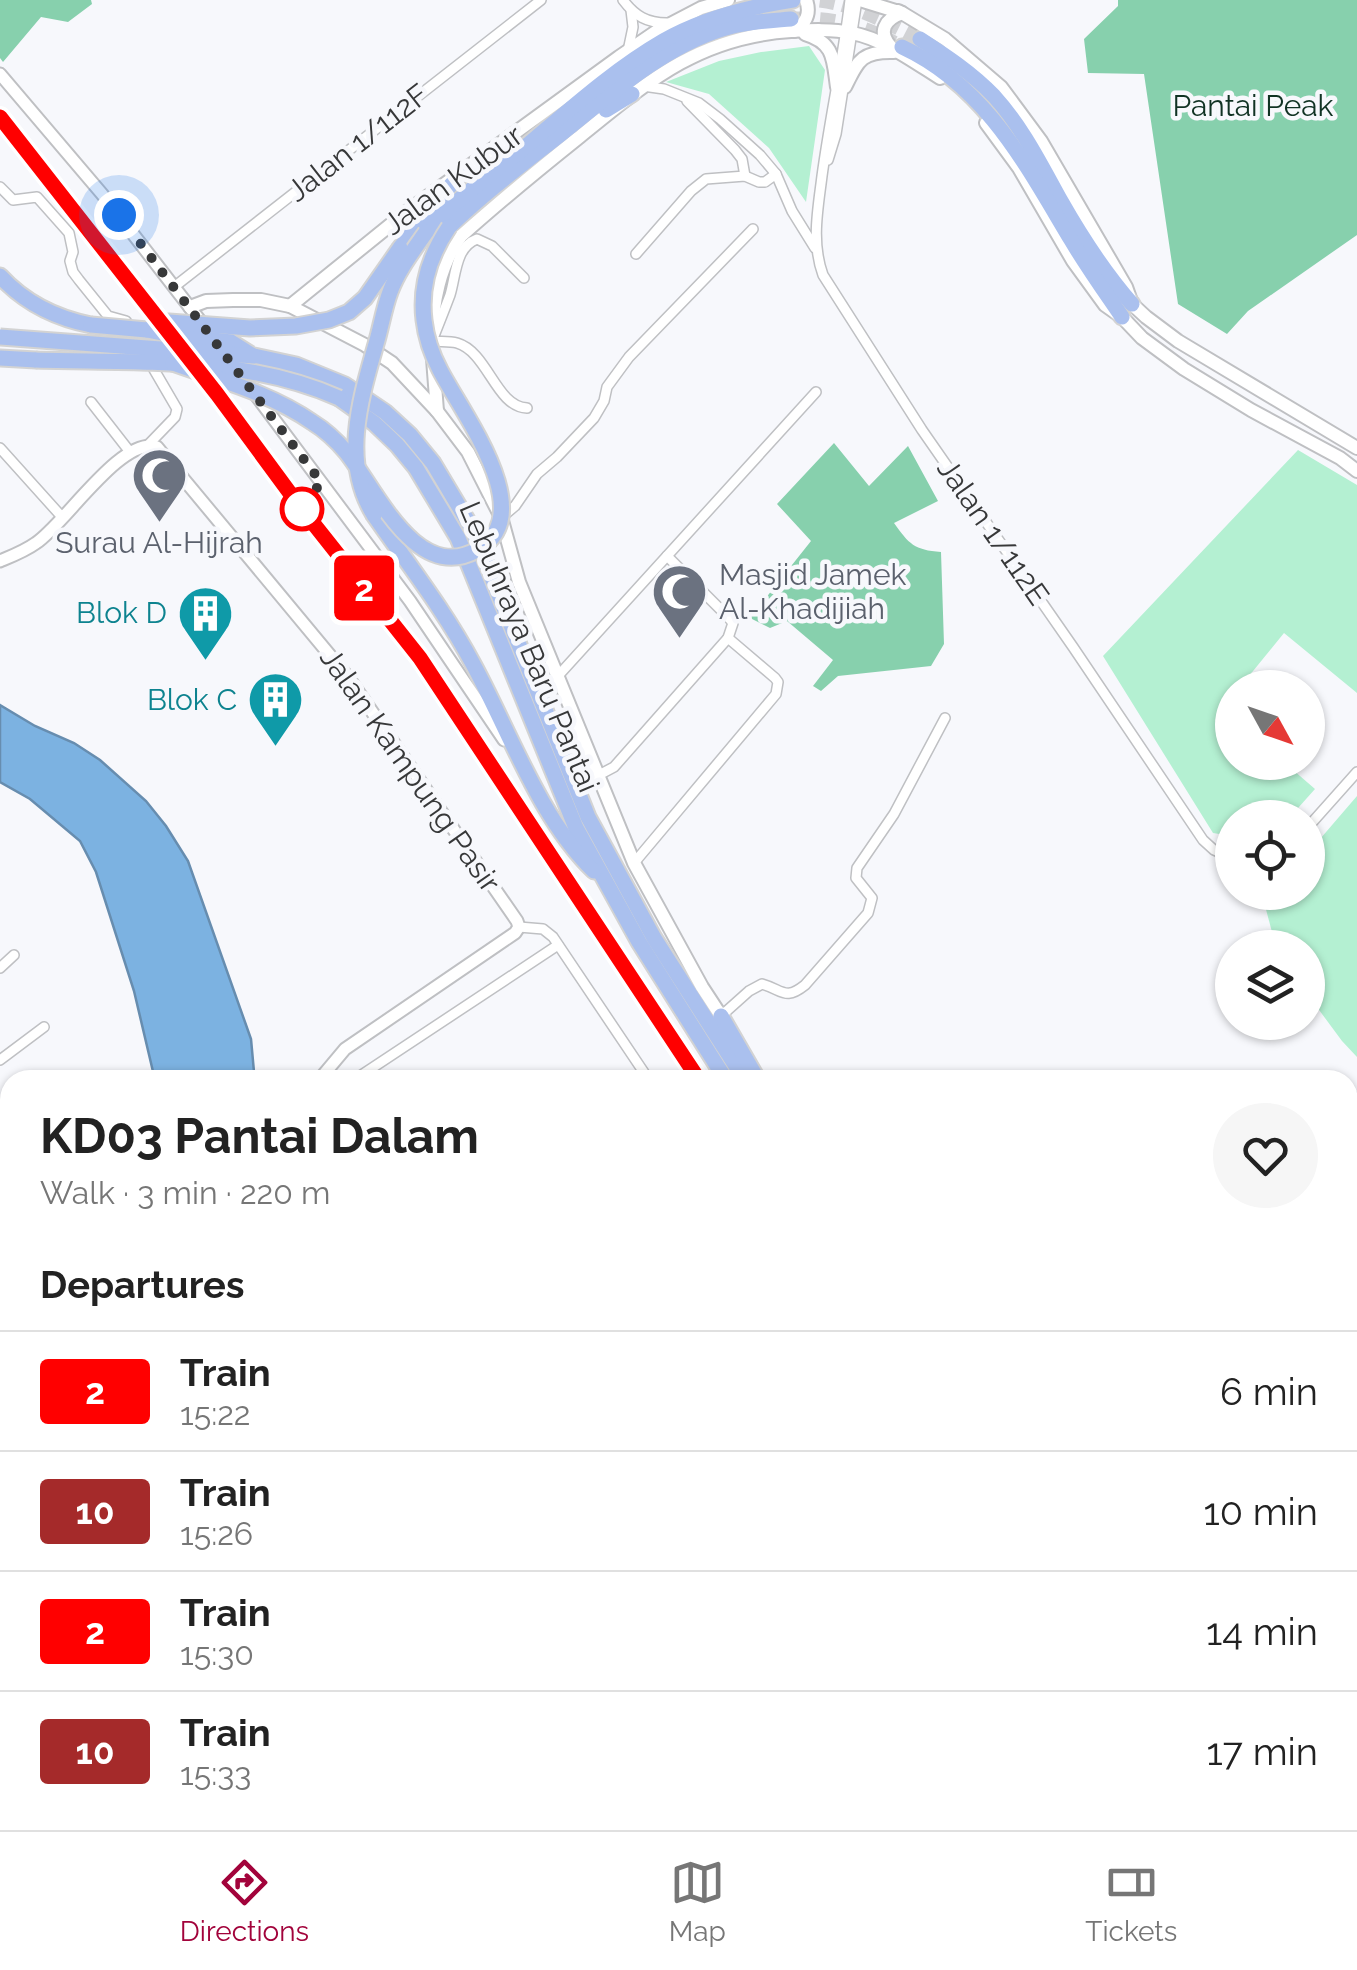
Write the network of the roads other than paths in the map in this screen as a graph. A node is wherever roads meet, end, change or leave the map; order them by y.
1 (541, 0) edge
2 (623, 0) edge
3 (728, 0) edge
4 (793, 0) tunnel mouth
5 (806, 0) edge
6 (856, 0) edge
7 (882, 0) edge
8 (630, 10) junction
9 (902, 13) junction
10 (674, 22) junction
11 (792, 25) junction
12 (850, 33) junction
13 (920, 38) tunnel mouth
14 (899, 49) junction
15 (623, 54) junction
16 (0, 74) edge
17 (841, 87) junction
18 (637, 90) junction
19 (682, 95) junction
20 (526, 154) junction
21 (464, 172) junction
22 (776, 174) junction
23 (745, 176) junction
24 (0, 187) edge
25 (753, 229) dead end
26 (816, 250) junction
27 (636, 254) dead end
28 (0, 276) edge
29 (524, 278) dead end
30 (174, 287) junction
31 (290, 306) junction
32 (190, 307) junction
33 (1127, 311) junction
34 (147, 330) junction
35 (0, 337) edge
36 (432, 346) junction
37 (254, 356) junction
38 (0, 358) edge
39 (173, 364) junction
40 (405, 377) junction
41 (342, 391) junction
42 (816, 392) dead end
43 (1262, 392) junction
44 (92, 402) dead end
45 (527, 408) dead end
46 (1251, 410) junction
47 (438, 411) junction
48 (149, 444) junction
49 (0, 448) edge
50 (1357, 448) edge
51 (130, 452) junction
52 (12, 461) junction
53 (0, 470) edge
54 (1357, 471) edge
55 (62, 517) junction
56 (501, 518) junction
57 (667, 556) junction
58 (0, 561) edge
59 (728, 638) junction
60 (557, 677) junction
61 (945, 718) dead end
62 (526, 772) junction
63 (1357, 772) edge
64 (597, 776) junction
65 (1325, 809) edge
66 (1215, 850) edge
67 (634, 864) junction
68 (604, 880) junction
69 (519, 927) junction
70 (558, 945) junction
71 (14, 955) dead end
72 (0, 968) edge
73 (720, 1016) junction
74 (44, 1027) dead end
75 (0, 1060) edge
76 (327, 1070) edge
77 (369, 1070) edge
78 (642, 1070) edge
79 (720, 1070) edge
80 (739, 1070) edge
81 (752, 1070) edge

1 - 30 street, Jalan 1/112F
2 - 8 street
3 - 10 main road, Jalan Kubur
4 - 20 highway
5 - 11 main road
6 - 9 main road
6 - 12 street, Jalan 1/112E
7 - 9 main road
8 - 10 street
8 - 15 street
9 - 14 main road
9 - 33 main road
10 - 15 main road, Jalan Kubur
11 - 12 main road
11 - 17 main road
11 - 18 main road
11 - 20 highway
12 - 14 main road
12 - 17 street, Jalan 1/112E
13 - 33 highway
14 - 17 main road
14 - 33 highway
15 - 20 highway
15 - 21 main road, Jalan Kubur
16 - 30 street
17 - 26 street, Jalan 1/112E
18 - 19 street
18 - 20 highway
18 - 36 main road
19 - 22 street
19 - 23 street
20 - 39 highway, bridge
20 - 62 highway, bridge
21 - 31 main road, Jalan Kubur
21 - 34 highway, bridge
22 - 23 street
22 - 26 street
23 - 27 street
24 - 48 street
25 - 56 street
26 - 66 street, Jalan 1/112E
28 - 34 highway, Lebuhraya Baru Pantai, bridge
29 - 36 street
30 - 32 street
31 - 32 main road
31 - 40 main road
32 - 62 street
33 - 43 main road
33 - 46 main road
34 - 37 highway, Lebuhraya Baru Pantai, bridge
35 - 37 highway, Lebuhraya Baru Pantai, bridge
36 - 40 main road
36 - 45 street
36 - 47 main road
37 - 41 highway, Lebuhraya Baru Pantai
38 - 39 highway, Lebuhraya Baru Pantai, bridge
39 - 41 highway, Lebuhraya Baru Pantai, bridge
40 - 47 main road
41 - 68 highway, Lebuhraya Baru Pantai
41 - 80 highway, Lebuhraya Baru Pantai
42 - 57 street
43 - 46 main road
43 - 50 main road
44 - 51 street
46 - 54 main road
47 - 56 main road
48 - 51 street
48 - 69 street, Jalan Kampung Pasir
49 - 52 street
51 - 55 street
52 - 53 street
52 - 55 street
55 - 58 street
56 - 60 main road
57 - 59 street
57 - 60 street
59 - 64 street
59 - 67 street
60 - 64 main road
61 - 73 street
62 - 68 highway
63 - 65 street
64 - 67 main road
67 - 73 main road
68 - 79 highway, Lebuhraya Baru Pantai
69 - 70 street
69 - 76 street
70 - 77 street
70 - 78 street
71 - 72 street
73 - 81 highway
74 - 75 street

